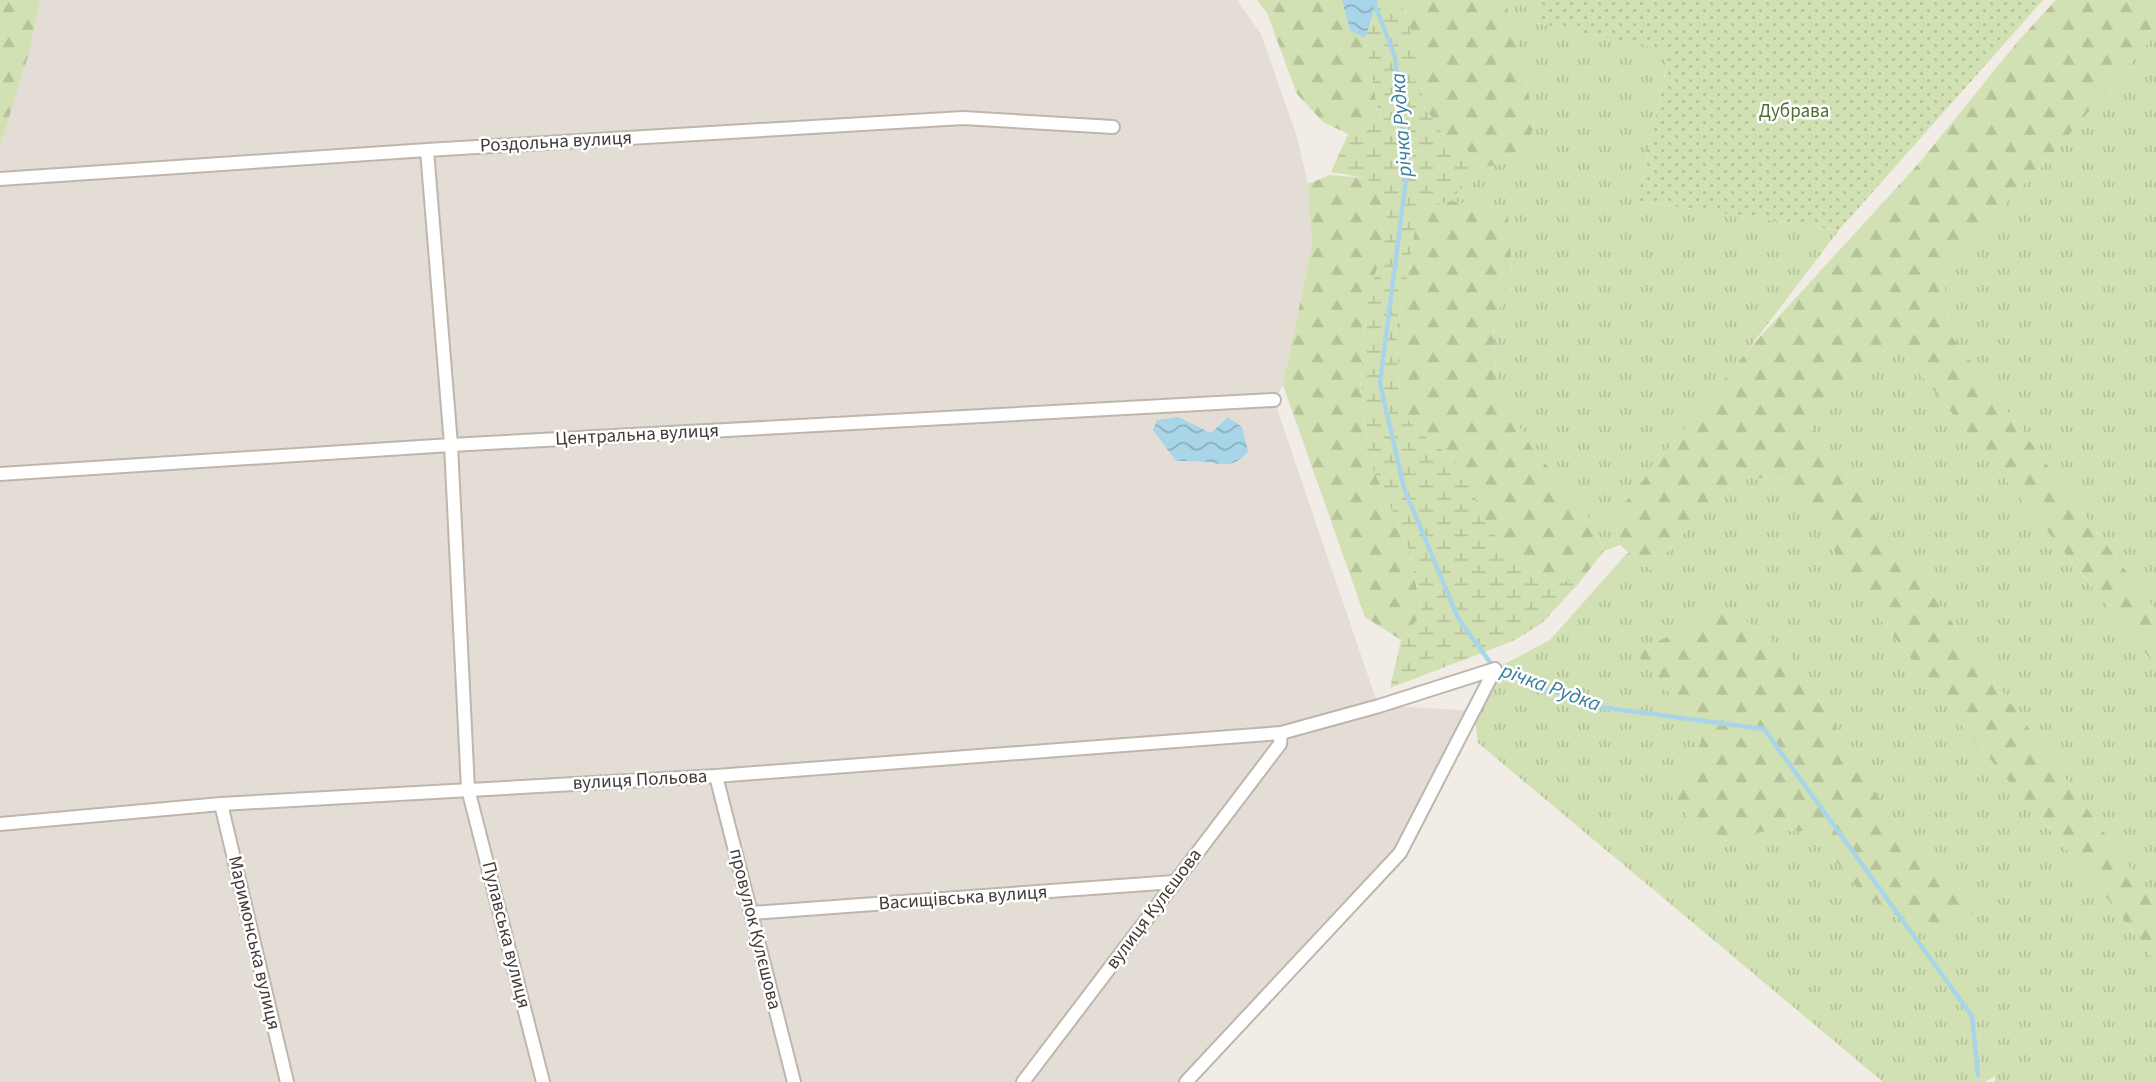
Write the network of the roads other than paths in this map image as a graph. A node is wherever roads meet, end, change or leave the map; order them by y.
1 (1113, 127) dead end
2 (427, 150) junction
3 (0, 178) edge
4 (1274, 400) dead end
5 (451, 445) junction
6 (0, 474) edge
7 (1281, 733) junction
8 (716, 776) junction
9 (468, 789) junction
10 (221, 804) junction
11 (0, 824) edge
12 (1174, 882) junction
13 (751, 913) junction
14 (287, 1082) edge
15 (543, 1082) edge
16 (794, 1082) edge
17 (1023, 1082) edge
18 (1186, 1082) edge

1 - 2 street, Роздольна вулиця
2 - 3 street, Роздольна вулиця
2 - 5 street, Пулавська вулиця
4 - 5 street, Центральна вулиця
5 - 6 street, Центральна вулиця
5 - 9 street, Пулавська вулиця
7 - 8 street, вулиця Польова
7 - 12 street, вулиця Кулєшова
7 - 18 street, вулиця Польова
8 - 9 street, вулиця Польова
8 - 13 street, провулок Кулєшова
9 - 10 street, вулиця Польова
9 - 15 street, Пулавська вулиця
10 - 11 street, вулиця Польова
10 - 14 street, Маримонська вулиця
12 - 13 street, Васищівська вулиця
12 - 17 street, вулиця Кулєшова
13 - 16 street, провулок Кулєшова

